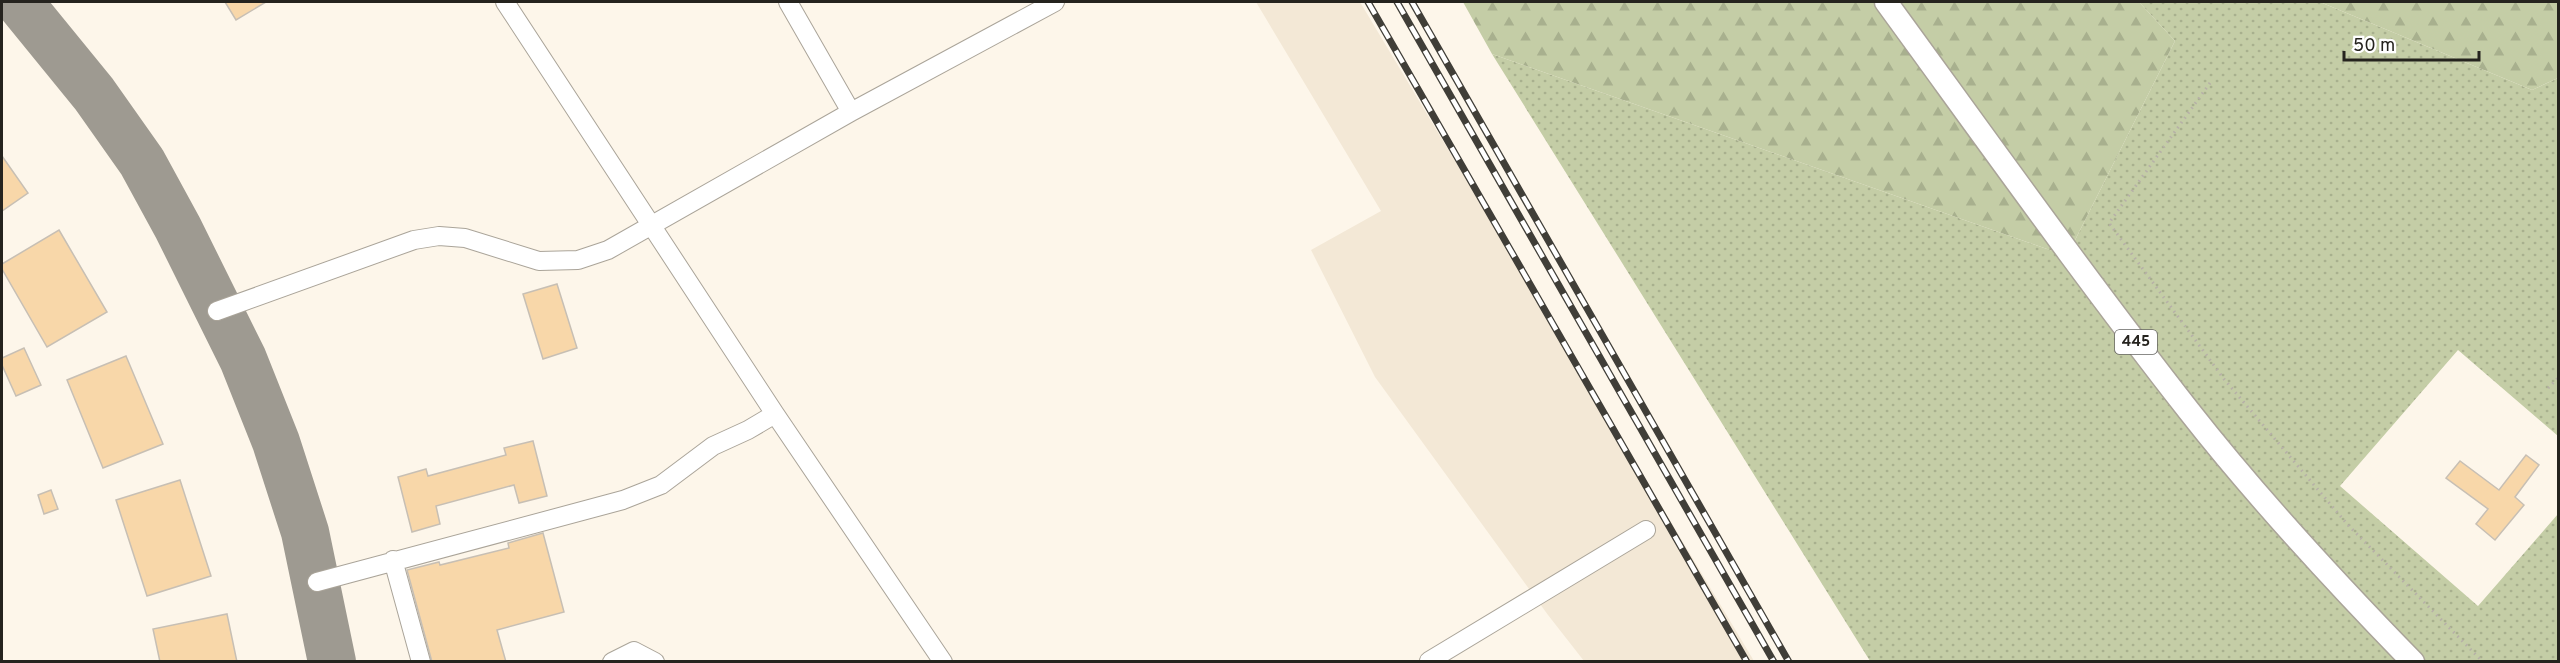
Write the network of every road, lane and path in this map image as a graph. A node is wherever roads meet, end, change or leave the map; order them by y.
1 (506, 2) edge
2 (788, 2) edge
3 (1055, 2) edge
4 (1886, 2) edge
5 (2210, 83) dead end
6 (851, 112) junction
7 (651, 225) junction
8 (217, 311) dead end
9 (2559, 378) edge
10 (2548, 388) dead end
11 (774, 414) junction
12 (1646, 530) dead end
13 (393, 560) junction
14 (317, 582) dead end
15 (1429, 661) edge
16 (422, 662) edge
17 (612, 662) edge
18 (656, 662) edge
19 (943, 662) edge
20 (2413, 662) edge
21 (2483, 662) edge

1 - 7 lane
2 - 6 lane
3 - 6 lane
4 - 20 main road, 445
5 - 21 path
6 - 7 lane
7 - 8 lane
7 - 11 lane
9 - 10 path
11 - 13 lane
11 - 19 lane
12 - 15 lane
13 - 14 lane
13 - 16 lane
17 - 18 lane

